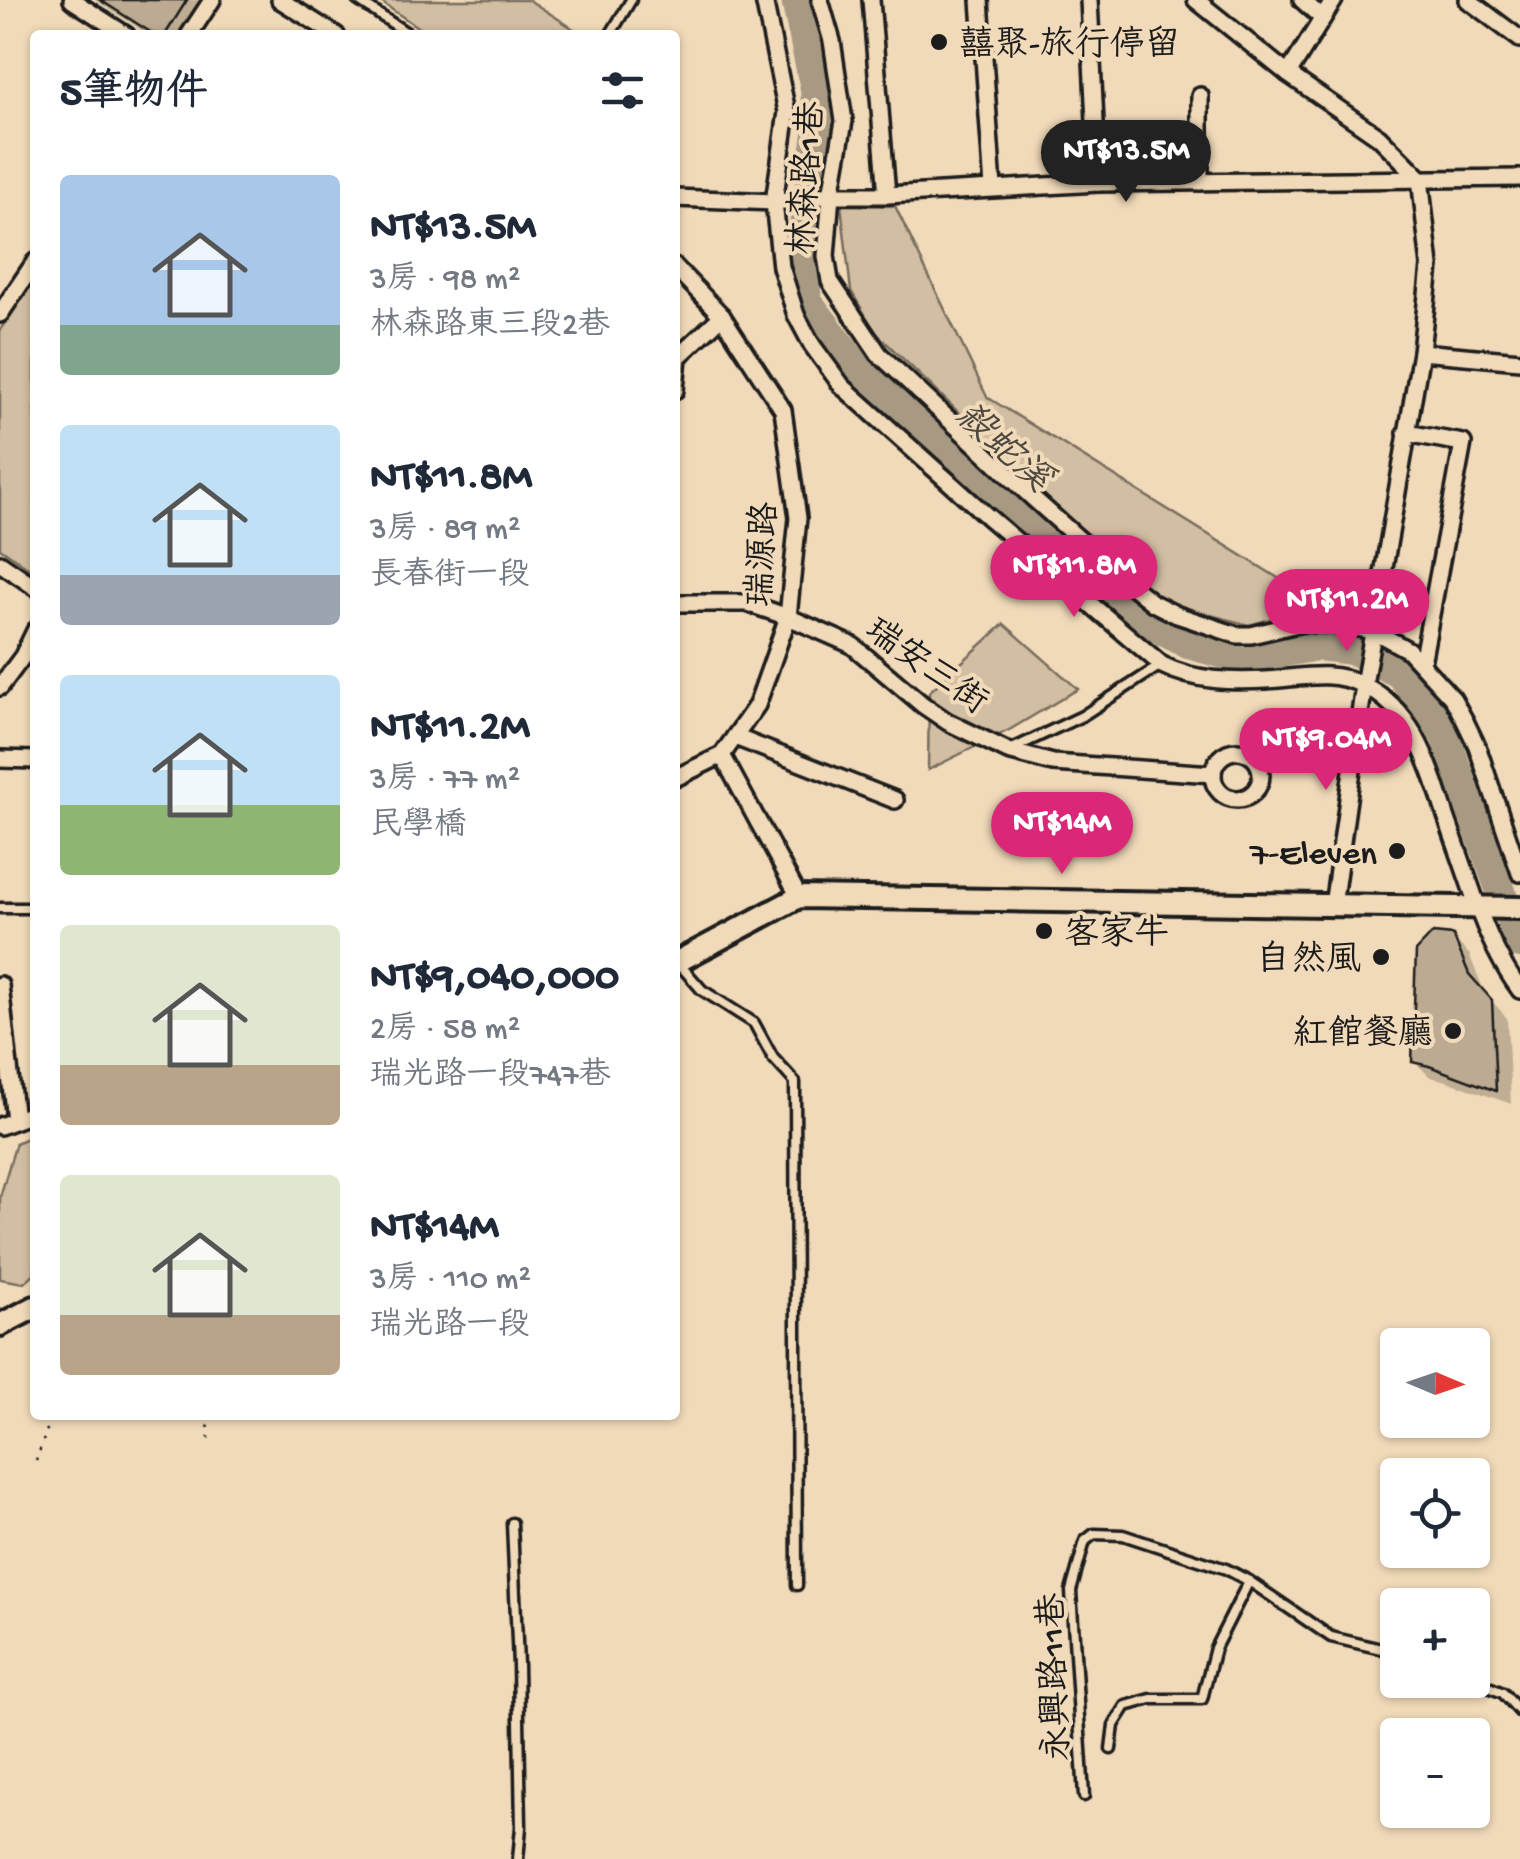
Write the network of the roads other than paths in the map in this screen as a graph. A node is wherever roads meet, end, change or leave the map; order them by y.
1 (72, 0) edge
2 (212, 0) edge
3 (280, 0) edge
4 (357, 0) edge
5 (632, 0) edge
6 (764, 0) edge
7 (820, 0) edge
8 (871, 0) edge
9 (980, 0) edge
10 (1090, 0) edge
11 (1196, 0) edge
12 (1302, 0) edge
13 (1334, 0) edge
14 (1468, 0) edge
15 (1322, 18) junction
16 (118, 30) edge
17 (192, 30) edge
18 (328, 30) edge
19 (402, 30) edge
20 (613, 30) edge
21 (1520, 39) edge
22 (1288, 74) junction
23 (1200, 96) dead end
24 (1420, 178) junction
25 (1520, 178) edge
26 (1200, 182) junction
27 (1098, 183) junction
28 (993, 188) junction
29 (887, 194) junction
30 (831, 195) junction
31 (680, 198) edge
32 (774, 202) junction
33 (30, 269) edge
34 (680, 272) edge
35 (0, 314) edge
36 (722, 316) junction
37 (1421, 352) junction
38 (680, 355) edge
39 (1520, 361) edge
40 (1406, 433) junction
41 (0, 563) edge
42 (30, 584) edge
43 (680, 603) edge
44 (788, 617) junction
45 (1374, 631) junction
46 (30, 641) edge
47 (1422, 663) junction
48 (1162, 664) junction
49 (1364, 685) junction
50 (0, 687) edge
51 (735, 737) junction
52 (1008, 751) junction
53 (722, 755) junction
54 (0, 759) edge
55 (30, 760) edge
56 (1213, 774) dead end
57 (680, 776) edge
58 (895, 800) dead end
59 (1520, 874) edge
60 (799, 898) junction
61 (1333, 906) junction
62 (0, 908) edge
63 (30, 908) edge
64 (1477, 908) junction
65 (1520, 908) edge
66 (680, 960) edge
67 (680, 966) edge
68 (0, 985) edge
69 (1520, 990) edge
70 (8, 1123) edge
71 (30, 1311) edge
72 (0, 1326) edge
73 (512, 1522) dead end
74 (1248, 1581) junction
75 (796, 1585) dead end
76 (1380, 1649) edge
77 (1490, 1688) edge
78 (1520, 1712) edge
79 (1111, 1749) dead end
80 (1084, 1796) dead end
81 (518, 1859) edge

1 - 16 street
2 - 17 street
3 - 18 street
4 - 19 lane
5 - 20 lane
6 - 32 street, 林森路1巷
7 - 30 street, 林森路1巷
8 - 29 street
9 - 28 street
10 - 27 street
11 - 22 street
12 - 15 street
13 - 15 street
14 - 21 street
15 - 22 street
22 - 24 street
23 - 26 street
24 - 25 street
24 - 26 street
24 - 37 street
26 - 27 street
27 - 28 street
28 - 29 street
29 - 30 street
30 - 32 street
30 - 45 street, 林森路1巷
31 - 32 street
32 - 48 street, 林森路1巷
33 - 35 street
34 - 36 street, 瑞源路
36 - 38 street
36 - 44 street, 瑞源路
37 - 39 street
37 - 40 street
40 - 45 street
40 - 47 street
41 - 42 street
43 - 44 street, 瑞安三街
44 - 51 street, 瑞源路
44 - 52 street, 瑞安三街
45 - 47 street, 林森路1巷
45 - 49 street
46 - 50 street
47 - 59 street, 林森路1巷
48 - 49 street
48 - 52 lane
49 - 61 street
49 - 64 street
51 - 53 street, 瑞源路
51 - 58 street
52 - 56 street, 瑞安三街
53 - 57 street, 瑞源路
53 - 60 street
54 - 55 street
60 - 61 street
60 - 66 street
61 - 64 street
62 - 63 lane
64 - 65 street
64 - 69 street
67 - 75 lane
68 - 70 street
71 - 72 street
73 - 81 lane
74 - 76 lane, 永興路11巷
74 - 79 lane
74 - 80 lane, 永興路11巷
77 - 78 lane

